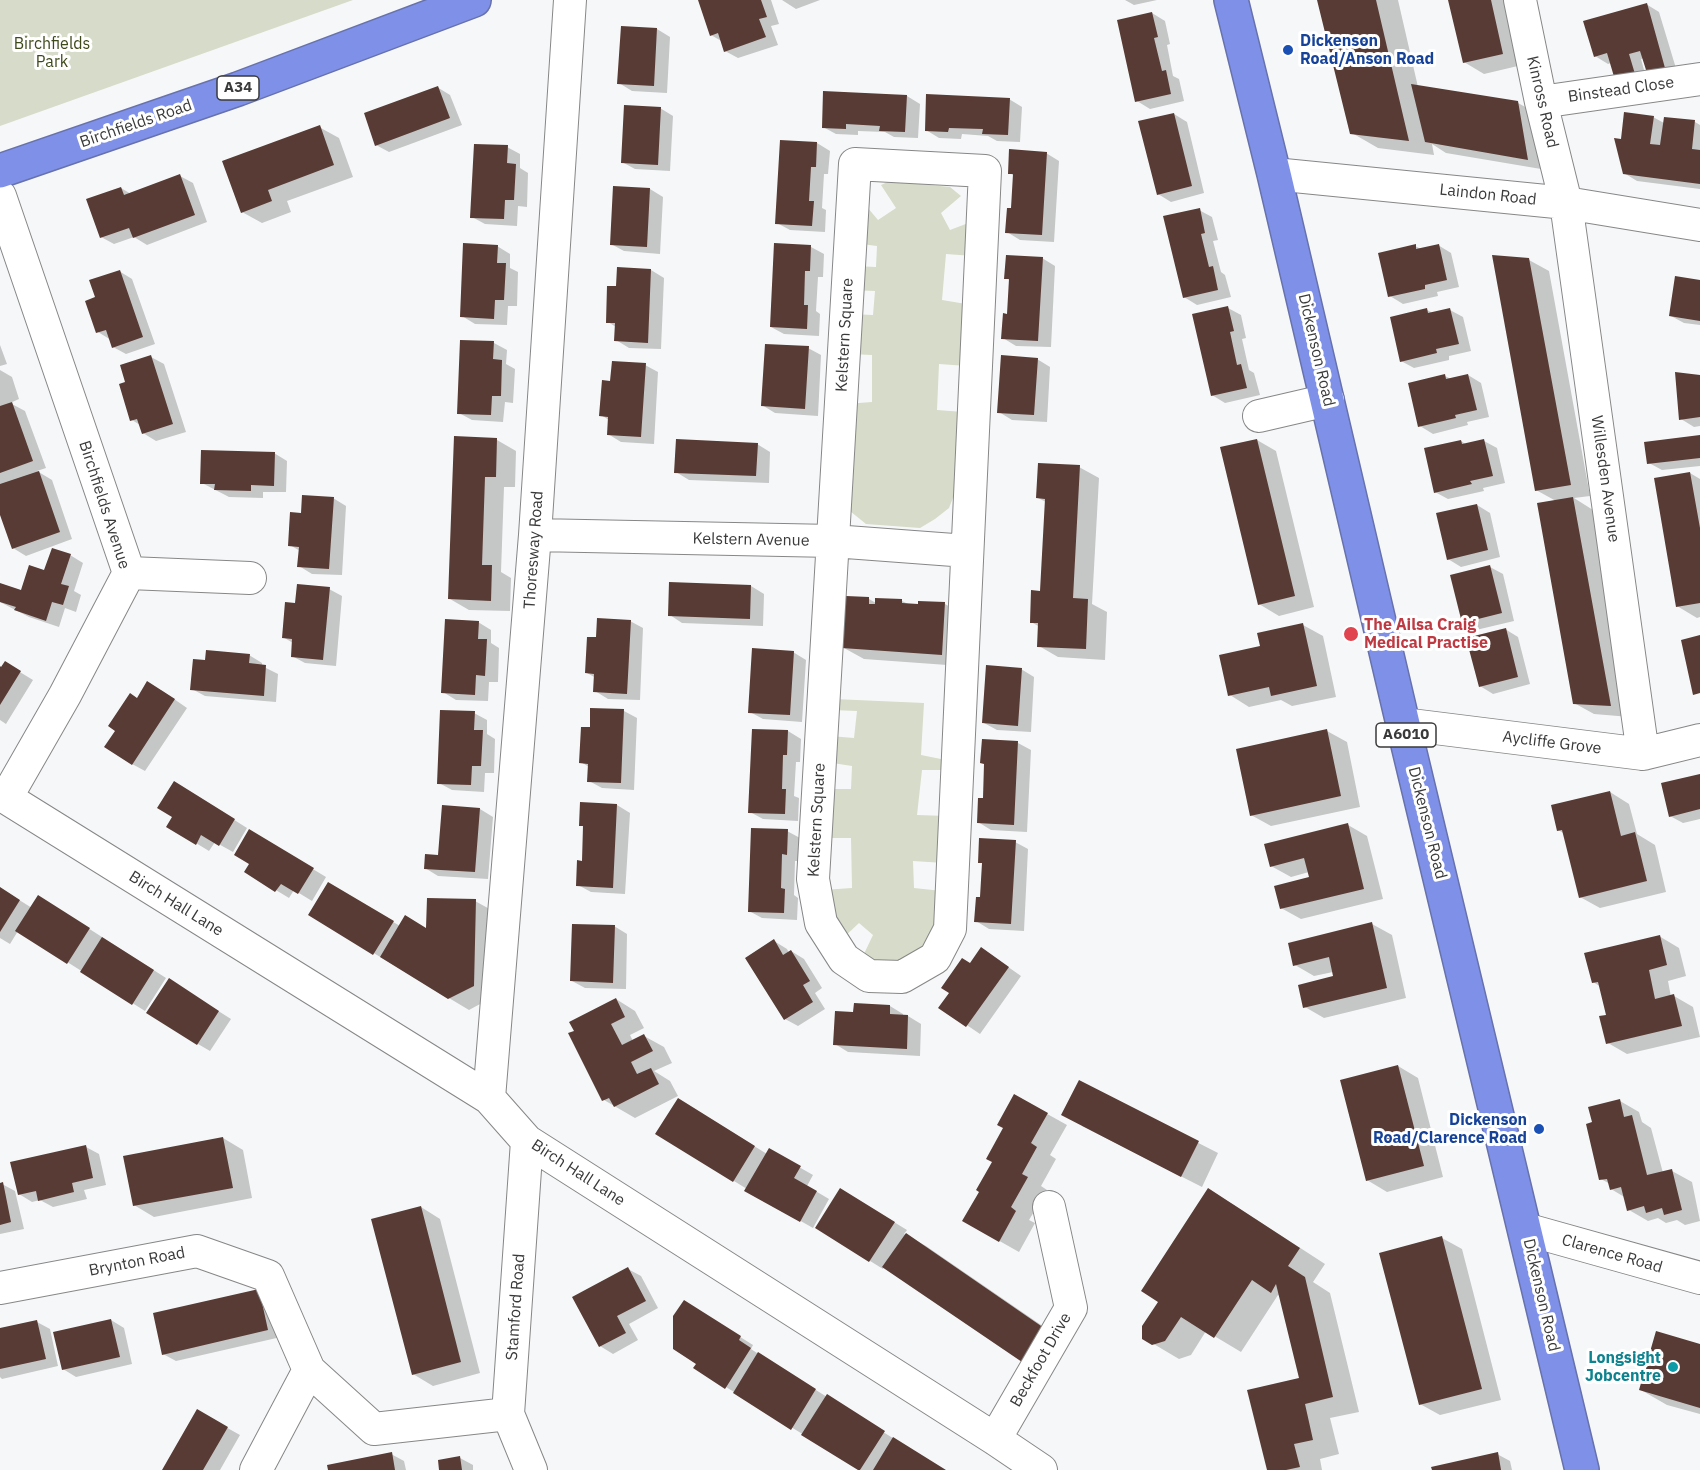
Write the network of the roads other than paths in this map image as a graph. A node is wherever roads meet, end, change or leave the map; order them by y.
1 (474, 0) edge
2 (570, 0) edge
3 (1231, 0) edge
4 (1520, 0) edge
5 (1700, 79) edge
6 (1541, 102) junction
7 (0, 171) edge
8 (1274, 174) junction
9 (0, 196) edge
10 (1566, 203) junction
11 (1700, 225) edge
12 (1328, 400) junction
13 (1259, 416) dead end
14 (535, 535) junction
15 (833, 541) junction
16 (967, 551) junction
17 (129, 573) junction
18 (250, 578) dead end
19 (1404, 724) junction
20 (1700, 740) edge
21 (1642, 754) junction
22 (3, 796) edge
23 (489, 1098) junction
24 (527, 1141) junction
25 (1049, 1207) dead end
26 (1525, 1229) junction
27 (1700, 1278) edge
28 (0, 1288) edge
29 (309, 1370) junction
30 (508, 1414) junction
31 (995, 1439) junction
32 (256, 1470) edge
33 (531, 1470) edge
34 (1041, 1470) edge
35 (1582, 1470) edge

1 - 7 highway, Birchfields Road / A34
2 - 14 street, Thoresway Road
3 - 8 highway, Dickenson Road / A6010
4 - 6 street, Kinross Road
5 - 6 street, Binstead Close
6 - 10 street, Kinross Road
8 - 10 street, Laindon Road
8 - 12 highway, Dickenson Road / A6010
9 - 17 street, Birchfields Avenue
10 - 11 street, Laindon Road
10 - 21 street, Willesden Avenue
12 - 13 street
12 - 19 highway, Dickenson Road / A6010
14 - 15 street, Kelstern Avenue
14 - 23 street, Thoresway Road
15 - 16 street, Kelstern Avenue
15 - 16 street, Kelstern Square
15 - 16 street, Kelstern Square
17 - 18 street
17 - 22 street, Birchfields Avenue
19 - 21 street, Aycliffe Grove
19 - 26 highway, Dickenson Road / A6010
20 - 21 street, Aycliffe Grove
22 - 23 street, Birch Hall Lane
23 - 24 street, Birch Hall Lane
24 - 30 street, Stamford Road
24 - 31 street, Birch Hall Lane
25 - 31 street, Beckfoot Drive
26 - 27 street, Clarence Road
26 - 35 highway, Dickenson Road / A6010
28 - 29 street, Brynton Road
29 - 30 street, Brynton Road
29 - 32 street
30 - 33 street, Stamford Road
31 - 34 street, Birch Hall Lane

